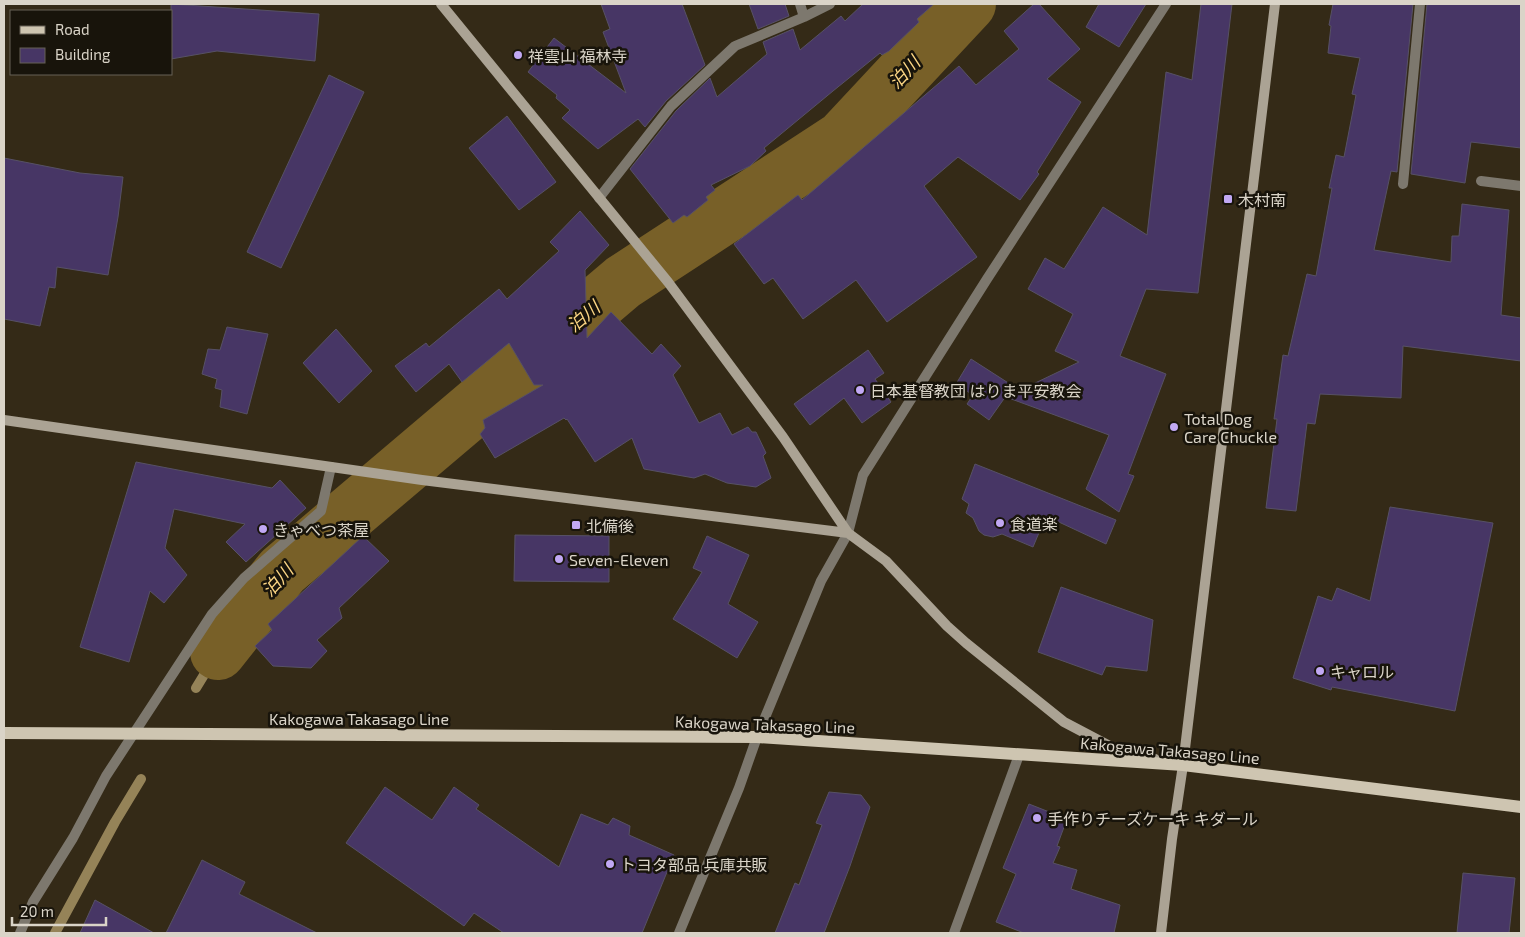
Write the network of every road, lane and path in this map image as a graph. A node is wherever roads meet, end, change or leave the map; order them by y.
1 (441, 4) edge
2 (800, 4) edge
3 (830, 4) edge
4 (1166, 4) edge
5 (1275, 4) edge
6 (1420, 4) edge
7 (804, 17) junction
8 (1482, 181) dead end
9 (1403, 184) dead end
10 (1521, 186) edge
11 (599, 198) junction
12 (4, 420) edge
13 (333, 467) junction
14 (848, 533) junction
15 (4, 733) edge
16 (134, 734) junction
17 (757, 737) junction
18 (1020, 755) junction
19 (1183, 764) junction
20 (1521, 808) edge
21 (20, 933) edge
22 (678, 933) edge
23 (954, 933) edge
24 (1161, 933) edge

1 - 11 street
2 - 7 street
3 - 7 street
4 - 14 street
5 - 19 street
6 - 9 street
7 - 11 street
8 - 10 street
11 - 14 street
12 - 13 street
13 - 14 street
13 - 16 street
14 - 17 street
14 - 19 street
15 - 16 main road, Kakogawa Takasago Line
16 - 17 main road, Kakogawa Takasago Line
16 - 21 street
17 - 18 main road, Kakogawa Takasago Line
17 - 22 street
18 - 19 main road, Kakogawa Takasago Line
18 - 23 street
19 - 20 main road, Kakogawa Takasago Line
19 - 24 street

